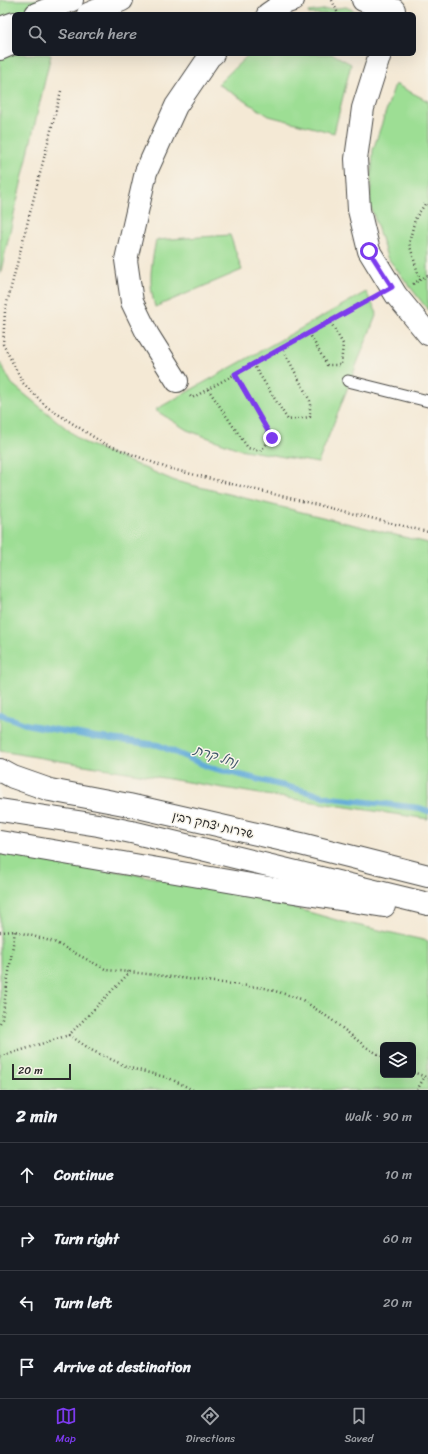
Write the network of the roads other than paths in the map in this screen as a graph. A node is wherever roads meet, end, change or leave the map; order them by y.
1 (72, 0) edge
2 (122, 0) edge
3 (293, 0) edge
4 (363, 0) edge
5 (394, 8) edge
6 (41, 12) edge
7 (93, 12) edge
8 (271, 12) edge
9 (12, 24) edge
10 (0, 28) edge
11 (12, 44) edge
12 (0, 49) edge
13 (210, 56) edge
14 (379, 56) edge
15 (428, 334) edge
16 (177, 381) road end
17 (348, 381) dead end
18 (428, 401) edge
19 (0, 770) edge
20 (0, 810) edge
21 (0, 842) edge
22 (428, 876) edge
23 (428, 904) edge
24 (428, 911) edge

1 - 6 main road
2 - 7 main road
3 - 8 main road
4 - 5 main road
9 - 10 main road
11 - 12 main road
13 - 16 main road
14 - 15 main road
17 - 18 lane
19 - 22 main road, שדרות יצחק רבין
20 - 23 main road, שדרות יצחק רבין
21 - 24 main road

